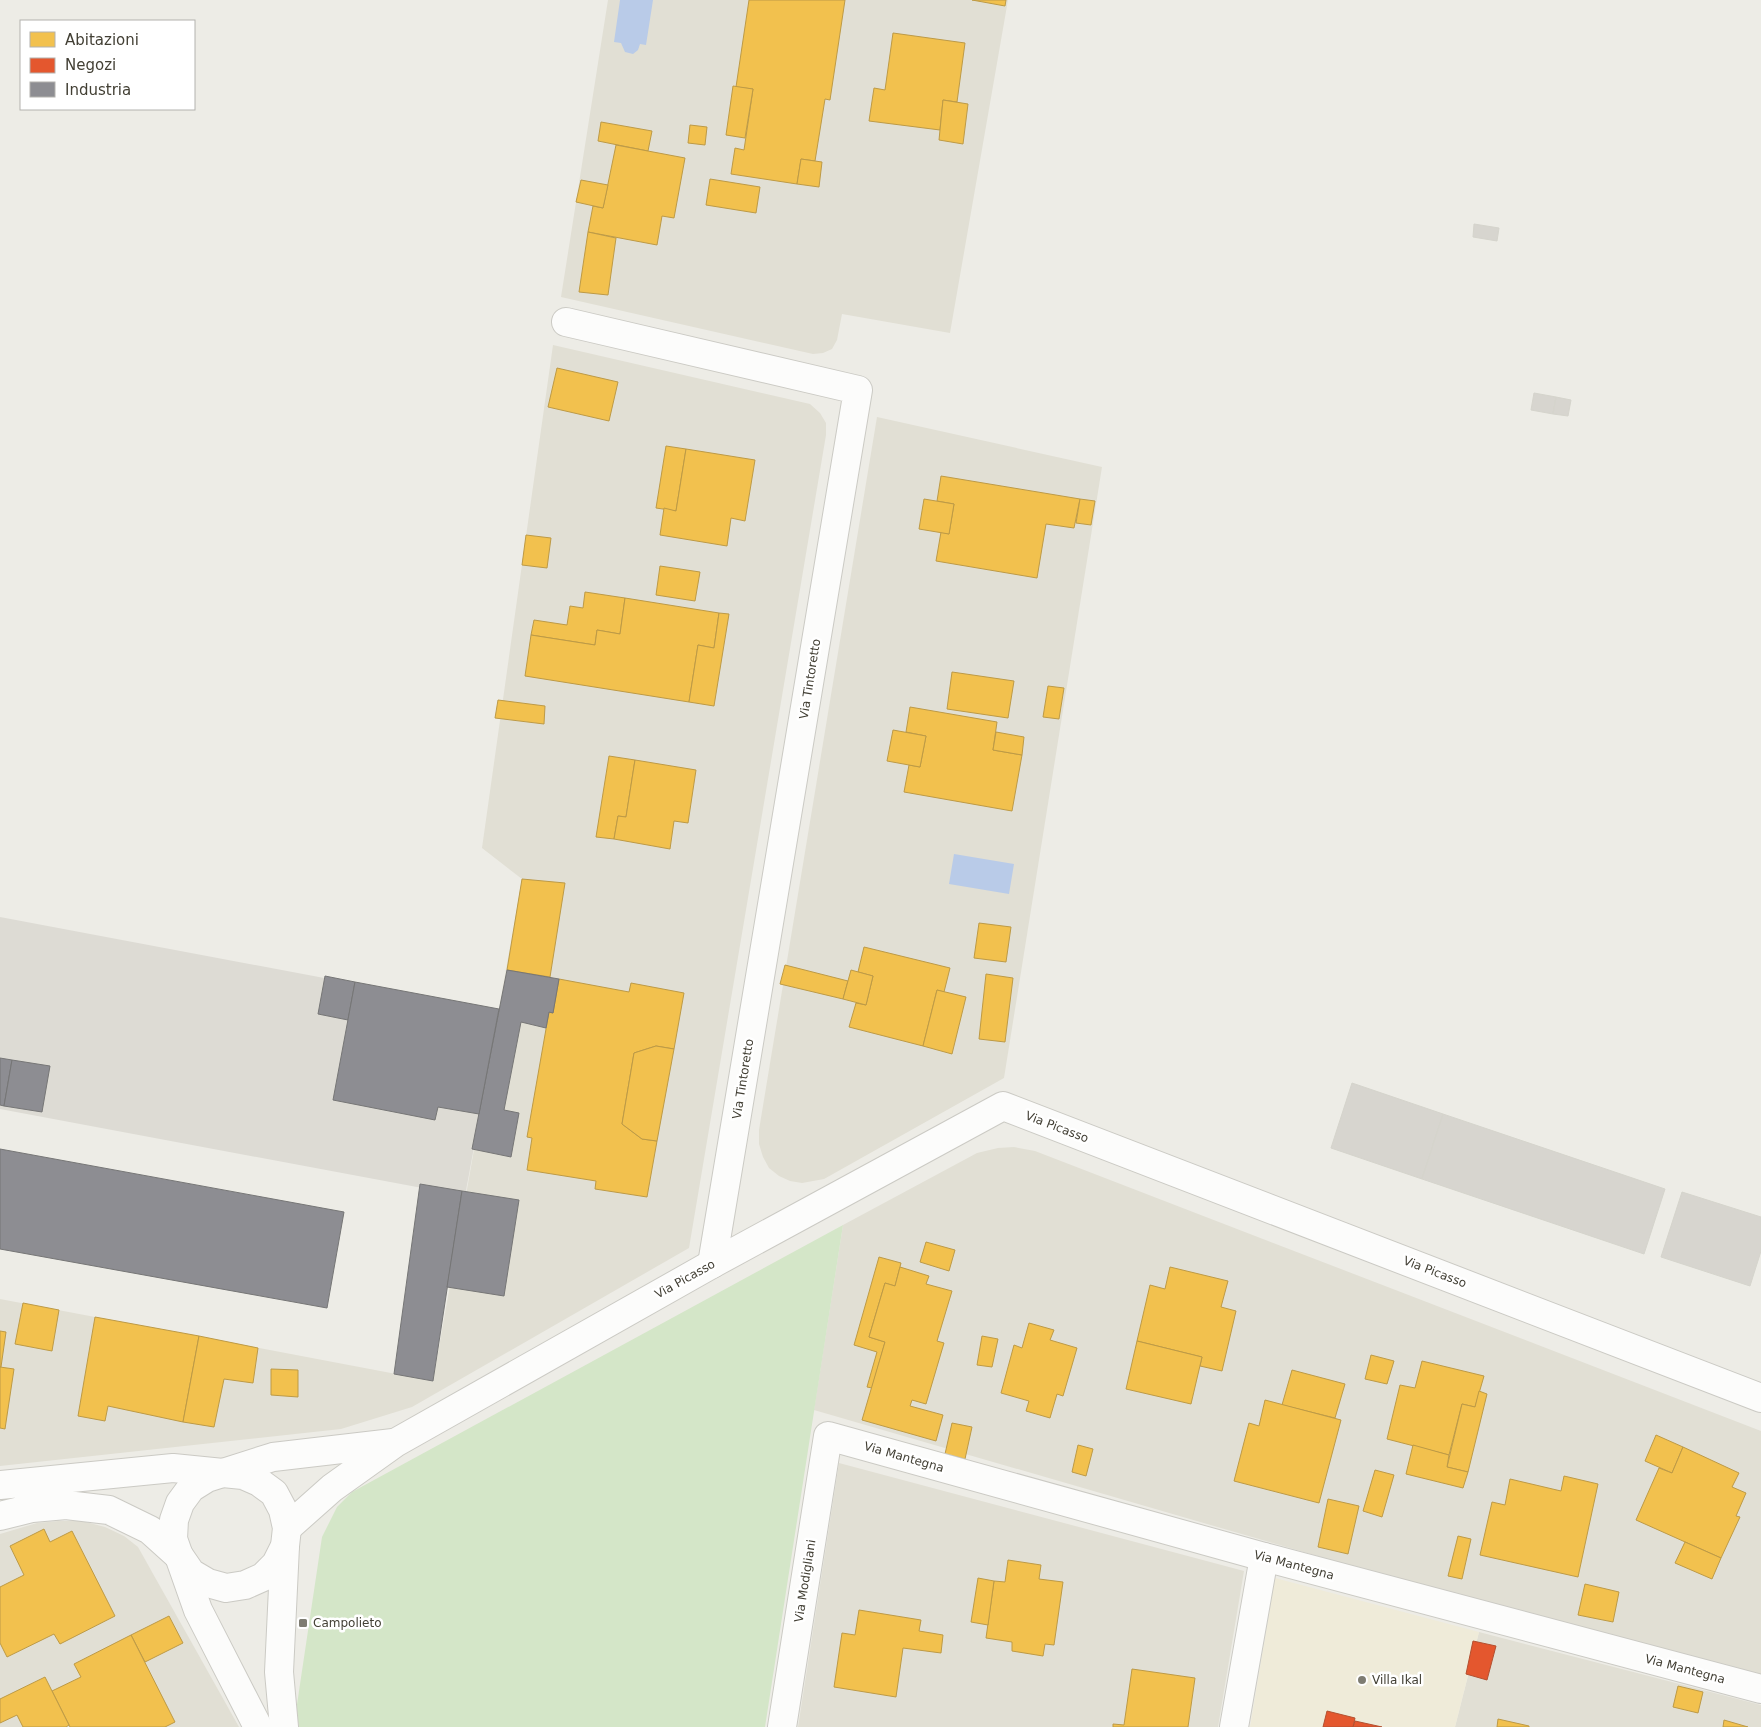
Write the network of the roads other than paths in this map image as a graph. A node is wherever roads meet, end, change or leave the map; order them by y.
1 (566, 322) dead end
2 (712, 1264) junction
3 (1761, 1398) edge
4 (828, 1436) joint
5 (395, 1443) junction
6 (224, 1473) junction
7 (0, 1485) edge
8 (0, 1516) edge
9 (286, 1537) junction
10 (1264, 1557) junction
11 (180, 1558) junction
12 (1761, 1689) edge
13 (258, 1727) edge
14 (284, 1727) edge
15 (782, 1727) edge
16 (1234, 1727) edge

1 - 2 street, Via Tintoretto
2 - 3 street, Via Picasso
2 - 5 street, Via Picasso
4 - 10 street, Via Mantegna
4 - 15 street, Via Modigliani
5 - 6 street
5 - 9 street, Via Picasso
6 - 7 street
6 - 9 street
6 - 11 street
8 - 11 street
9 - 11 street
9 - 14 street
10 - 12 street, Via Mantegna
10 - 16 street
11 - 13 street

